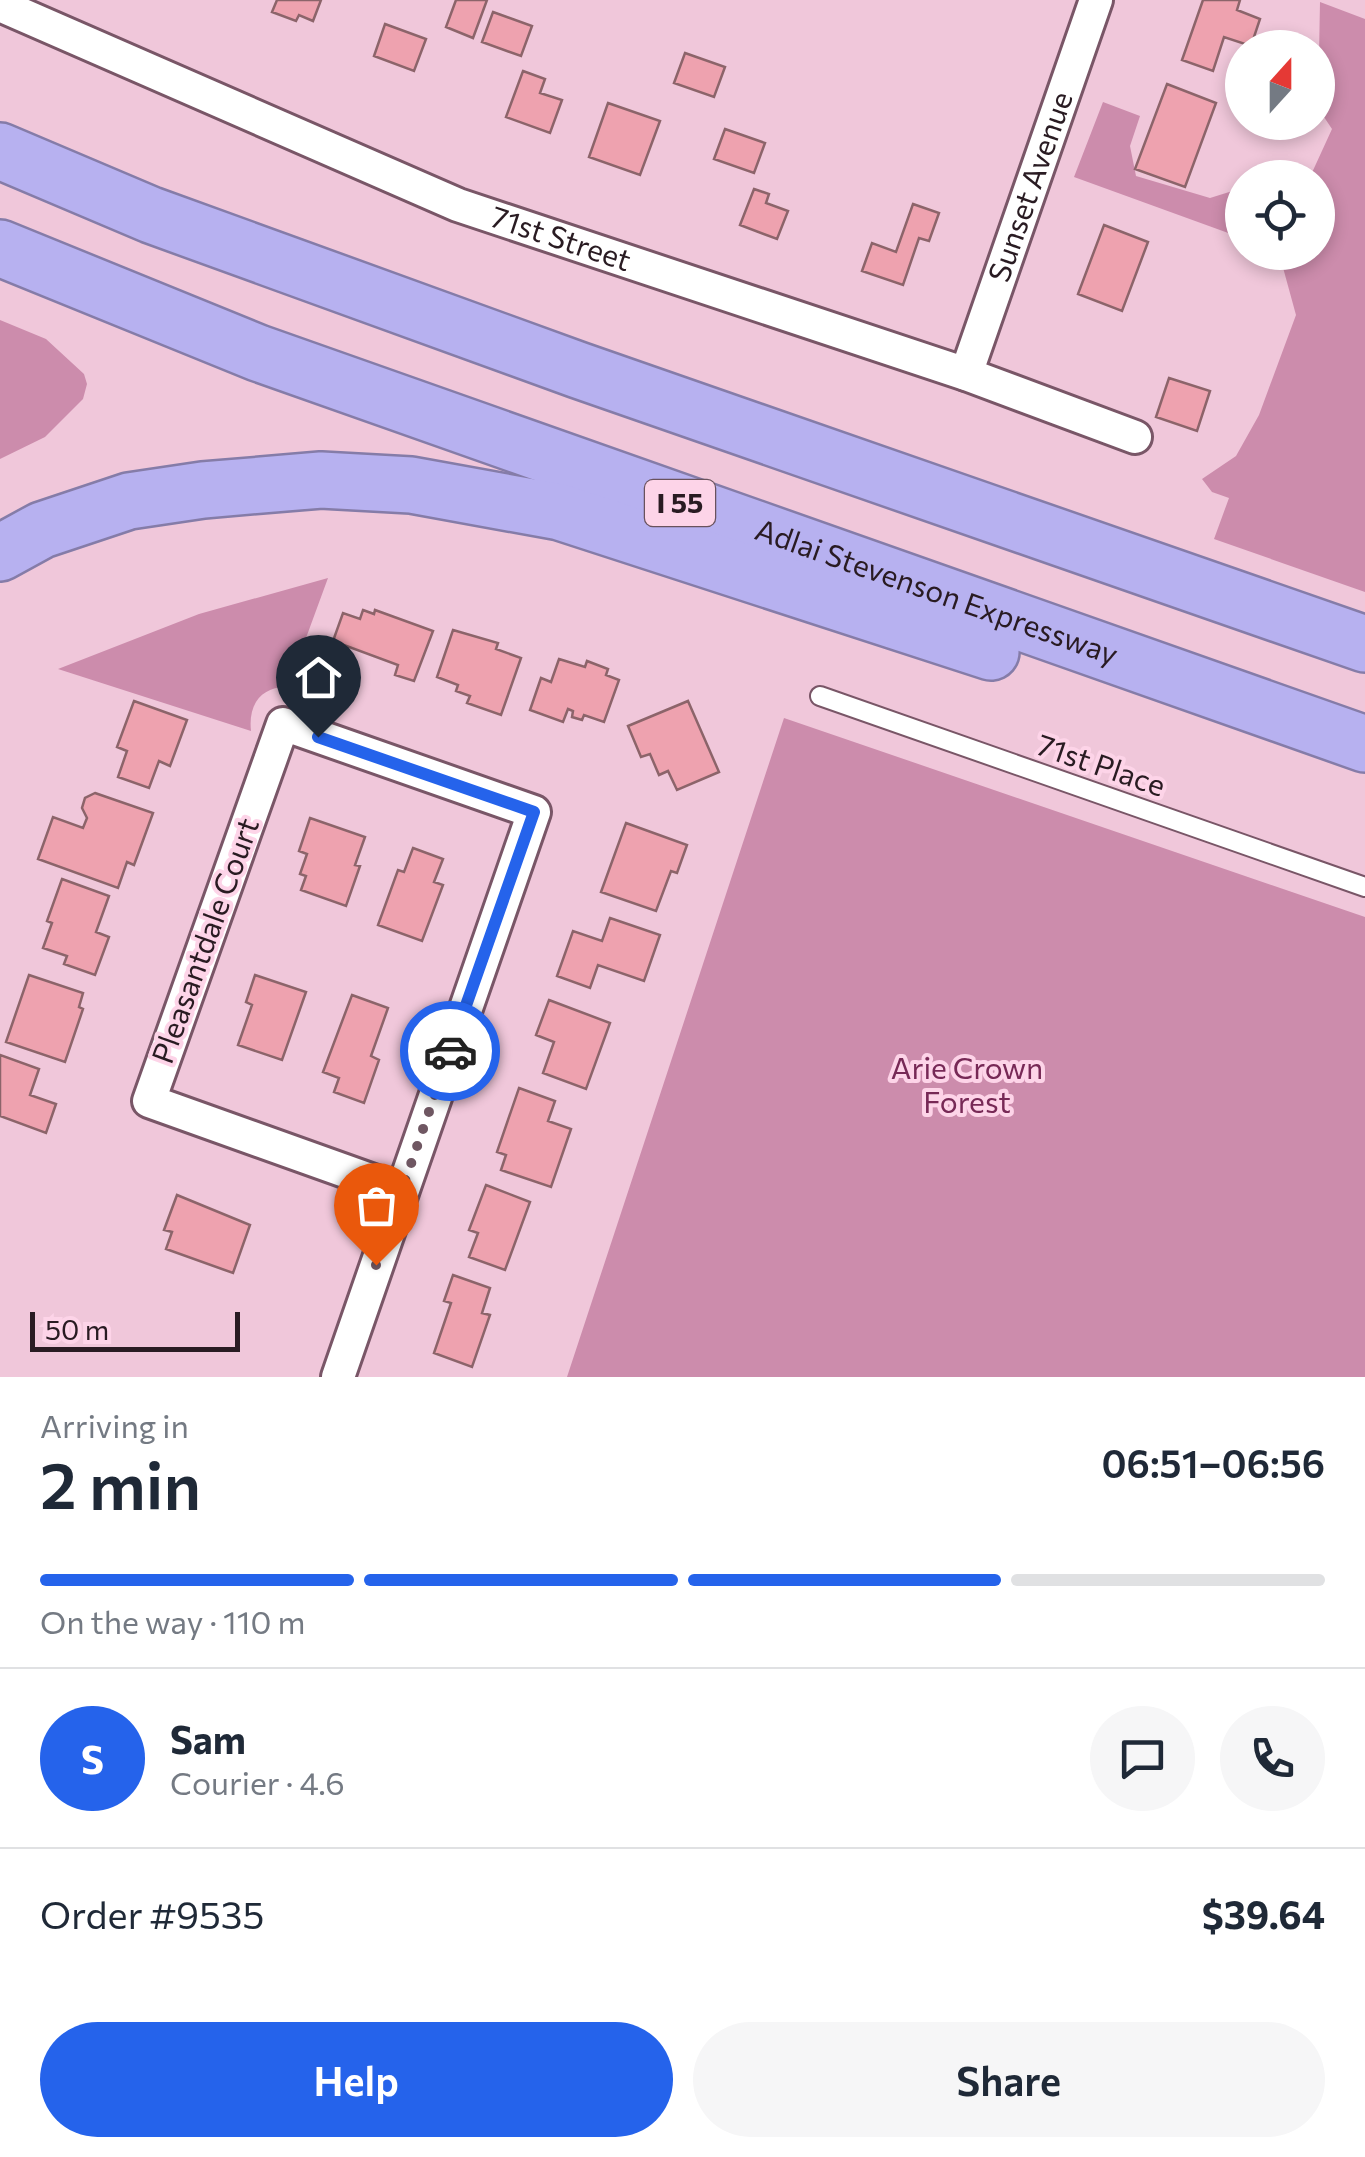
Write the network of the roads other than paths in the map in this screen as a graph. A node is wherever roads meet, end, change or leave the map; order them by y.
1 (1096, 0) edge
2 (0, 5) edge
3 (0, 151) edge
4 (0, 248) edge
5 (966, 374) junction
6 (1135, 437) dead end
7 (0, 553) edge
8 (1365, 644) edge
9 (820, 696) dead end
10 (1365, 744) edge
11 (1365, 760) edge
12 (1365, 888) edge
13 (401, 1191) junction
14 (338, 1377) edge

1 - 5 street, Sunset Avenue
2 - 5 street, 71st Street
3 - 8 highway
4 - 10 highway, Adlai Stevenson Expressway / I 55
5 - 6 street, 71st Street
7 - 11 highway
9 - 12 lane, 71st Place
13 - 13 street, Pleasantdale Court
13 - 14 street

